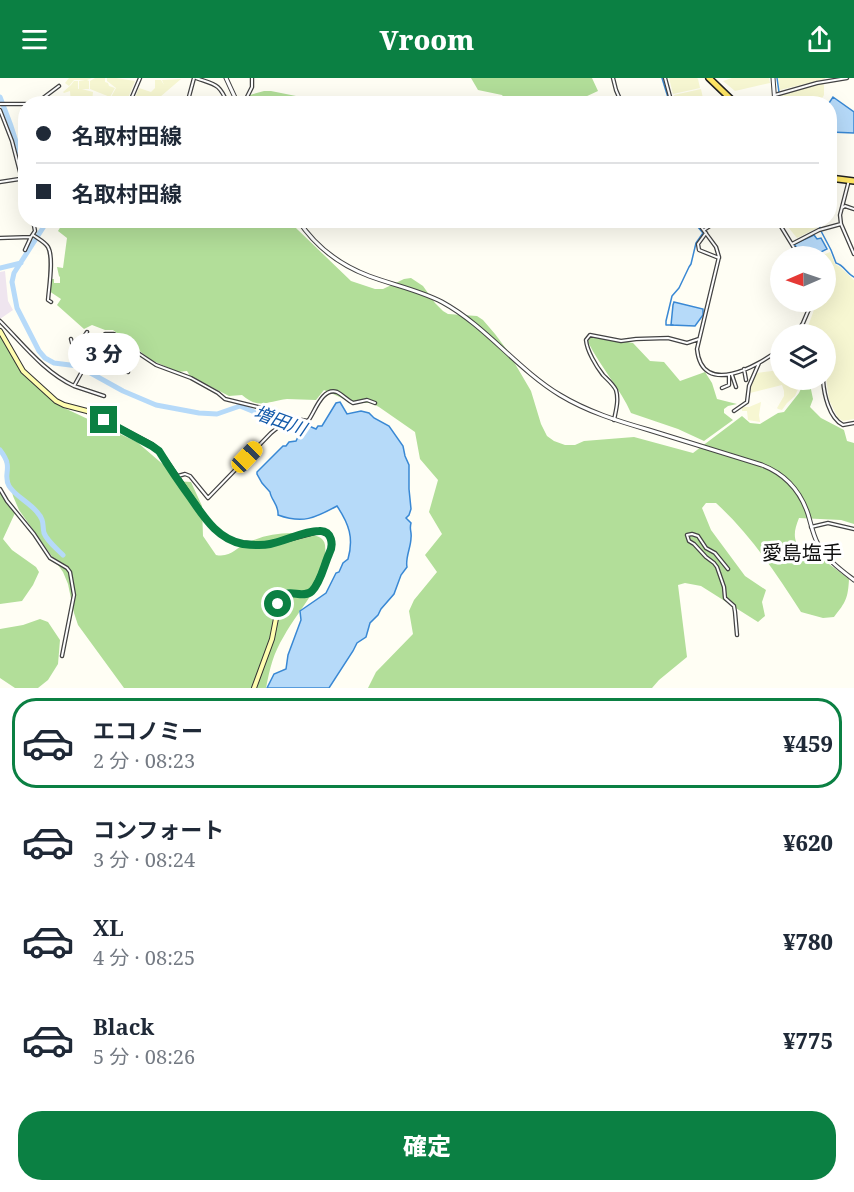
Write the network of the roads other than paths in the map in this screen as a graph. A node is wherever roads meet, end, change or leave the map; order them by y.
1 (140, 78) edge
2 (195, 78) edge
3 (226, 78) edge
4 (252, 78) edge
5 (613, 78) edge
6 (665, 78) edge
7 (709, 78) edge
8 (773, 78) edge
9 (847, 78) edge
10 (59, 86) dead end
11 (775, 95) joint
12 (46, 96) edge
13 (132, 96) edge
14 (189, 96) edge
15 (224, 96) edge
16 (234, 96) edge
17 (248, 96) edge
18 (619, 96) edge
19 (670, 96) edge
20 (728, 96) edge
21 (0, 104) edge
22 (18, 105) edge
23 (0, 112) edge
24 (18, 165) edge
25 (837, 178) edge
26 (18, 180) edge
27 (852, 181) edge
28 (0, 182) edge
29 (842, 208) junction
30 (854, 209) edge
31 (841, 224) junction
32 (837, 225) edge
33 (34, 228) edge
34 (304, 228) edge
35 (703, 228) edge
36 (709, 228) edge
37 (782, 228) edge
38 (826, 228) edge
39 (705, 231) junction
40 (33, 236) junction
41 (0, 238) edge
42 (792, 244) joint
43 (25, 250) dead end
44 (854, 254) edge
45 (719, 258) junction
46 (51, 302) dead end
47 (0, 321) edge
48 (0, 331) edge
49 (87, 332) dead end
50 (71, 339) dead end
51 (699, 339) junction
52 (78, 346) junction
53 (91, 355) junction
54 (770, 356) edge
55 (760, 362) junction
56 (744, 369) junction
57 (128, 372) dead end
58 (731, 375) junction
59 (746, 380) dead end
60 (74, 386) junction
61 (736, 387) dead end
62 (722, 388) dead end
63 (825, 390) edge
64 (104, 396) dead end
65 (375, 403) dead end
66 (734, 411) dead end
67 (285, 417) junction
68 (614, 420) junction
69 (854, 423) edge
70 (176, 477) junction
71 (0, 489) edge
72 (811, 526) junction
73 (854, 529) edge
74 (728, 569) dead end
75 (854, 580) edge
76 (737, 635) dead end
77 (62, 656) dead end
78 (254, 688) edge

1 - 13 street
2 - 14 street
2 - 15 street
3 - 16 street
4 - 17 street
5 - 18 street
6 - 19 street
7 - 20 main road
8 - 11 street
9 - 11 street
10 - 12 street
21 - 22 street
23 - 24 street
25 - 27 main road
26 - 28 street
27 - 29 street
29 - 30 street
29 - 31 street
31 - 32 street
31 - 44 street
33 - 40 street
34 - 68 street
35 - 39 street
36 - 39 street
37 - 42 street
38 - 42 street
39 - 45 street
39 - 45 street
40 - 41 street
40 - 43 street
40 - 46 street
45 - 51 street
47 - 60 street
48 - 70 main road
49 - 52 street
50 - 52 street
51 - 58 street
51 - 68 street
52 - 53 street
53 - 57 street
53 - 60 street
53 - 67 street
54 - 55 street
55 - 56 street
55 - 66 street
56 - 58 street
56 - 59 street
58 - 61 street
58 - 62 street
60 - 64 street
63 - 69 street
65 - 67 street
67 - 70 street
68 - 72 street
70 - 78 main road
71 - 77 street
72 - 73 street
72 - 75 street
74 - 76 street

